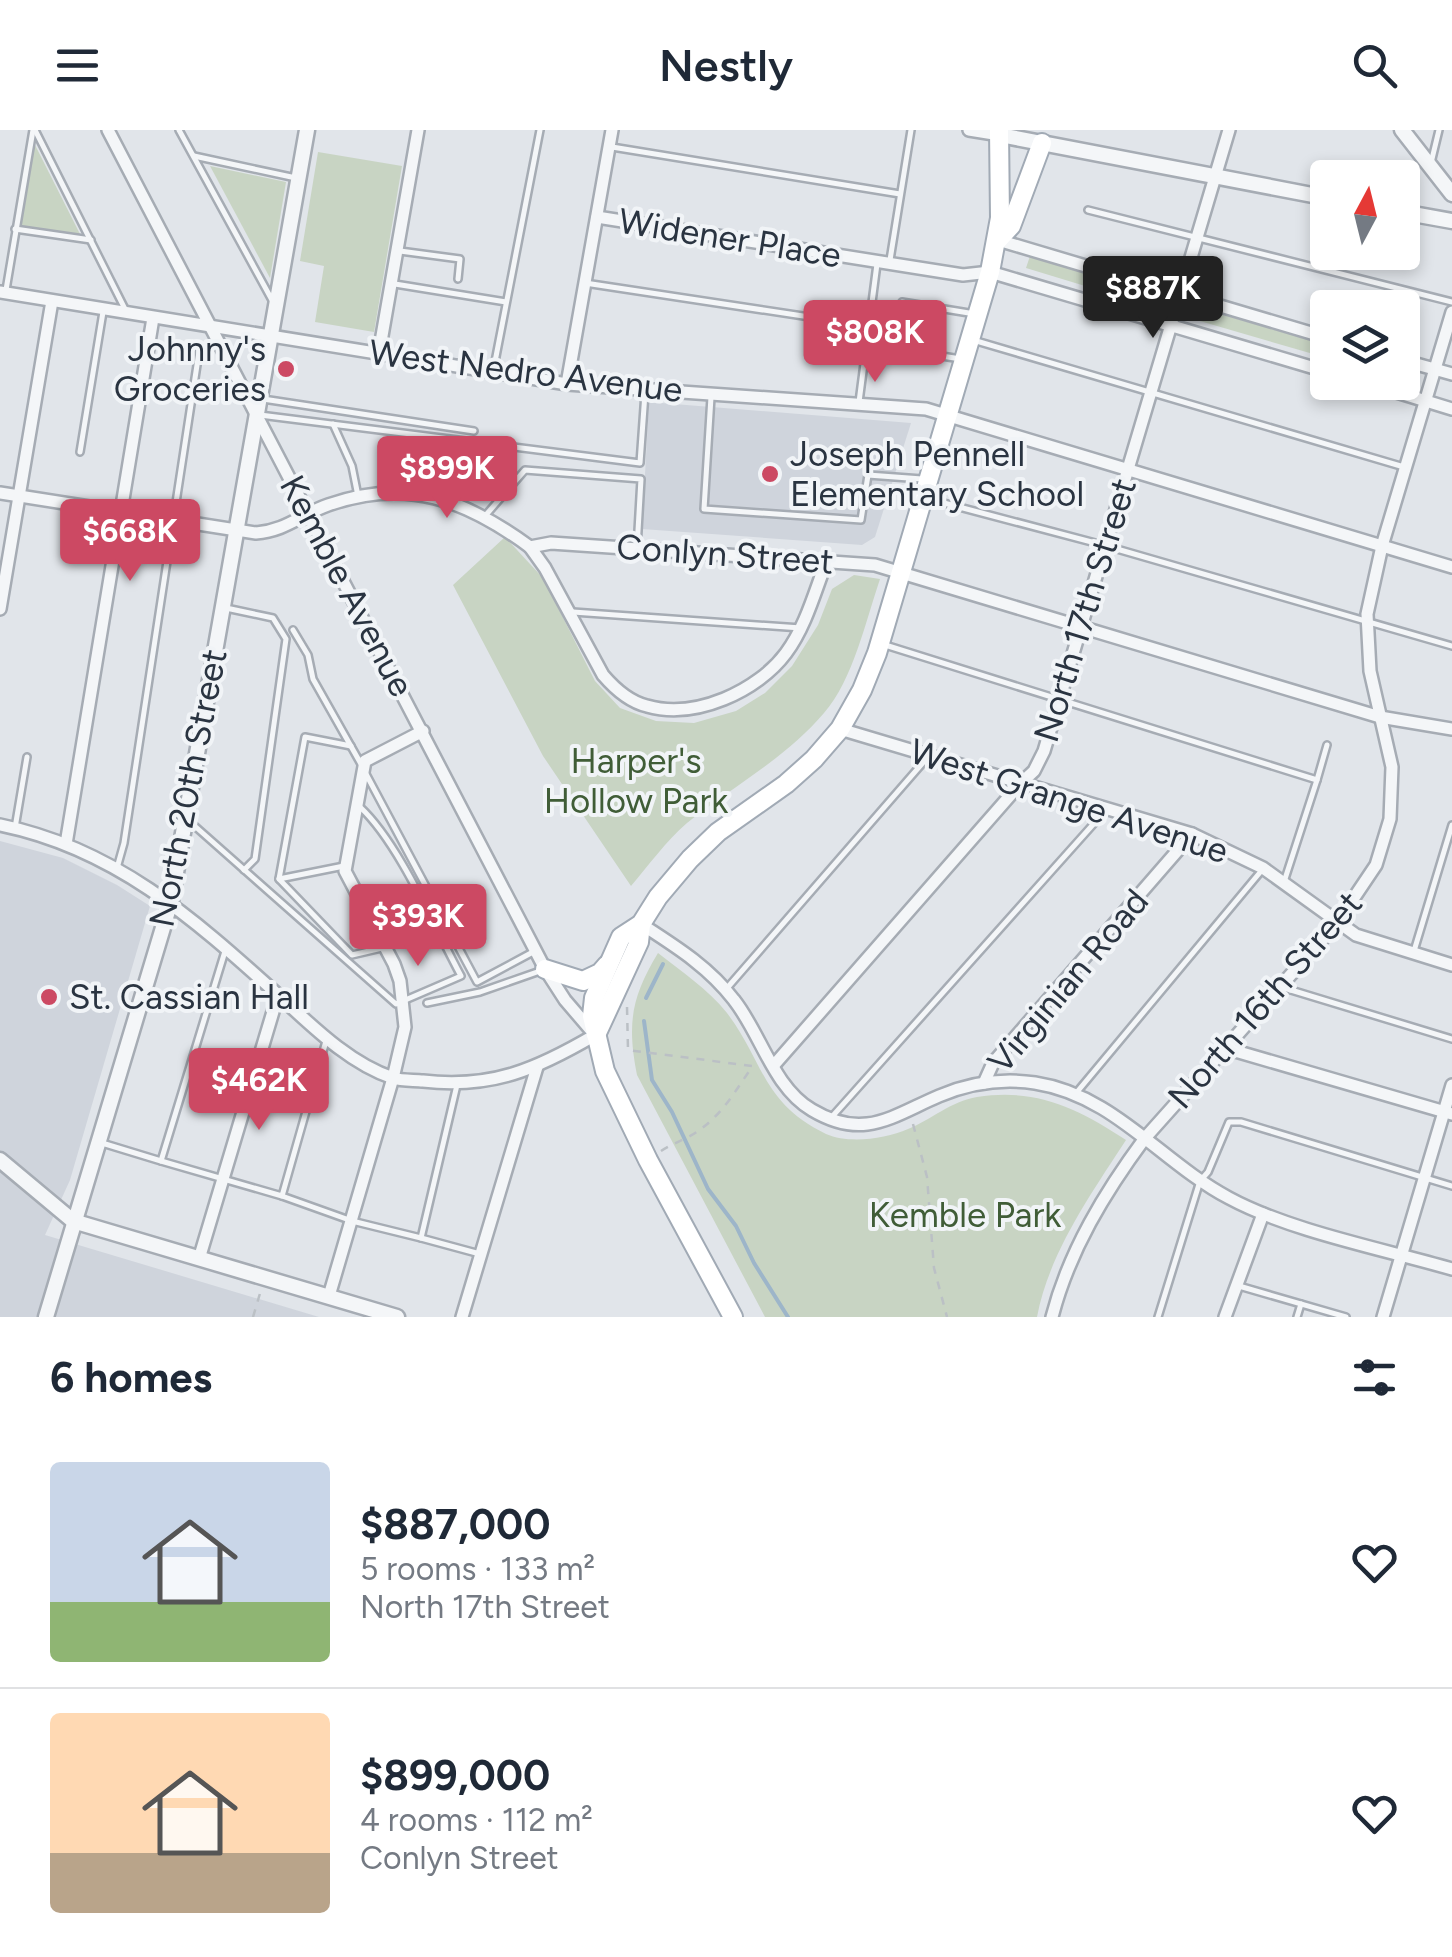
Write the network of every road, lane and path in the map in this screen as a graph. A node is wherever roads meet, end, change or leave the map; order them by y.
1 (34, 130) edge
2 (108, 130) edge
3 (178, 130) edge
4 (418, 130) edge
5 (540, 130) edge
6 (612, 130) edge
7 (911, 130) edge
8 (970, 130) edge
9 (1229, 130) edge
10 (1402, 130) edge
11 (1439, 130) edge
12 (304, 131) edge
13 (1000, 132) edge
14 (1042, 143) junction
15 (609, 147) junction
16 (193, 156) junction
17 (1430, 166) junction
18 (1214, 177) junction
19 (298, 178) junction
20 (900, 194) junction
21 (1452, 194) edge
22 (1310, 195) edge
23 (1088, 210) dead end
24 (1420, 216) edge
25 (597, 217) junction
26 (1452, 222) edge
27 (16, 229) junction
28 (1198, 237) junction
29 (91, 240) junction
30 (998, 240) junction
31 (397, 251) junction
32 (884, 262) junction
33 (990, 272) junction
34 (458, 279) dead end
35 (586, 283) junction
36 (392, 284) junction
37 (3, 293) edge
38 (1180, 294) junction
39 (52, 301) junction
40 (506, 302) junction
41 (902, 302) dead end
42 (1452, 302) edge
43 (276, 306) junction
44 (103, 310) junction
45 (1452, 312) edge
46 (128, 314) junction
47 (978, 315) junction
48 (154, 318) junction
49 (1171, 325) junction
50 (211, 326) junction
51 (869, 326) junction
52 (1310, 333) edge
53 (271, 337) junction
54 (970, 339) junction
55 (220, 345) junction
56 (896, 349) dead end
57 (379, 354) junction
58 (964, 360) junction
59 (1420, 365) edge
60 (1310, 367) edge
61 (1435, 370) junction
62 (493, 372) junction
63 (1452, 374) edge
64 (567, 384) junction
65 (645, 390) junction
66 (711, 394) junction
67 (1151, 394) junction
68 (260, 398) junction
69 (1420, 399) edge
70 (1426, 401) junction
71 (859, 404) junction
72 (1452, 409) edge
73 (257, 415) junction
74 (946, 416) junction
75 (333, 424) junction
76 (474, 432) dead end
77 (80, 452) dead end
78 (1406, 468) junction
79 (1128, 472) junction
80 (925, 488) junction
81 (0, 493) edge
82 (19, 496) junction
83 (358, 496) junction
84 (121, 512) junction
85 (310, 513) junction
86 (486, 516) junction
87 (174, 520) junction
88 (237, 530) junction
89 (1103, 545) junction
90 (1382, 546) junction
91 (530, 547) junction
92 (638, 548) junction
93 (827, 560) junction
94 (1452, 567) edge
95 (900, 575) junction
96 (223, 608) junction
97 (0, 610) edge
98 (570, 612) junction
99 (1368, 622) junction
100 (800, 628) junction
101 (1081, 629) junction
102 (293, 630) dead end
103 (879, 644) junction
104 (1452, 646) edge
105 (1059, 701) junction
106 (1380, 717) junction
107 (840, 729) junction
108 (1452, 729) edge
109 (423, 731) junction
110 (1328, 744) dead end
111 (351, 746) junction
112 (929, 756) junction
113 (26, 758) dead end
114 (362, 766) junction
115 (1317, 780) junction
116 (1020, 783) junction
117 (356, 803) junction
118 (1108, 808) junction
119 (186, 819) junction
120 (0, 825) edge
121 (1452, 825) edge
122 (15, 828) junction
123 (1192, 834) junction
124 (66, 844) junction
125 (344, 866) junction
126 (117, 868) junction
127 (1264, 868) junction
128 (244, 870) junction
129 (278, 879) junction
130 (1284, 882) junction
131 (171, 901) junction
132 (1337, 923) junction
133 (640, 924) junction
134 (226, 948) junction
135 (385, 948) junction
136 (536, 950) junction
137 (1413, 954) junction
138 (607, 965) junction
139 (1452, 966) edge
140 (546, 969) junction
141 (1278, 986) junction
142 (726, 990) junction
143 (278, 995) junction
144 (614, 1001) junction
145 (403, 1002) junction
146 (428, 1003) dead end
147 (595, 1035) junction
148 (327, 1038) junction
149 (1452, 1039) edge
150 (1224, 1048) junction
151 (752, 1066) junction
152 (537, 1067) junction
153 (776, 1068) junction
154 (393, 1078) junction
155 (984, 1083) junction
156 (457, 1085) junction
157 (1452, 1085) edge
158 (1076, 1094) junction
159 (1448, 1112) edge
160 (908, 1113) junction
161 (829, 1119) junction
162 (1145, 1138) junction
163 (97, 1142) junction
164 (0, 1160) edge
165 (161, 1160) junction
166 (648, 1160) junction
167 (1424, 1178) junction
168 (223, 1179) junction
169 (1200, 1181) junction
170 (1452, 1186) edge
171 (282, 1196) junction
172 (1262, 1214) junction
173 (73, 1221) junction
174 (352, 1221) junction
175 (420, 1238) junction
176 (481, 1254) junction
177 (1402, 1255) junction
178 (199, 1259) junction
179 (1452, 1270) edge
180 (1236, 1285) junction
181 (328, 1296) junction
182 (258, 1298) dead end
183 (1301, 1304) junction
184 (46, 1317) edge
185 (253, 1317) edge
186 (397, 1317) edge
187 (462, 1317) edge
188 (733, 1317) edge
189 (947, 1317) edge
190 (1052, 1317) edge
191 (1158, 1317) edge
192 (1225, 1317) edge
193 (1298, 1317) edge
194 (1346, 1317) edge
195 (1383, 1317) edge

1 - 27 lane
1 - 29 lane
2 - 50 street, Kemble Avenue
3 - 16 lane
4 - 31 street
5 - 40 lane
6 - 15 street
7 - 20 lane
8 - 13 street
9 - 18 street, North 17th Street
10 - 17 street
11 - 17 lane
12 - 19 street, North 20th Street
13 - 14 street
13 - 30 main road
14 - 18 street
14 - 30 main road
15 - 20 lane
15 - 25 street
16 - 19 lane
16 - 43 lane
17 - 21 street
18 - 22 street
18 - 28 street, North 17th Street
19 - 43 street, North 20th Street
20 - 32 lane
23 - 28 lane
24 - 26 street
25 - 32 street, Widener Place
25 - 35 street
27 - 29 lane
27 - 37 lane
28 - 38 street, North 17th Street
28 - 42 lane
29 - 46 lane
30 - 33 main road
30 - 38 street
31 - 34 lane
31 - 36 street
32 - 33 street, Widener Place
32 - 51 lane
33 - 47 main road
33 - 49 street, Widener Place
35 - 51 lane
35 - 64 street
36 - 40 lane
36 - 57 street
37 - 39 street, West Nedro Avenue
38 - 49 street, North 17th Street
38 - 52 street
39 - 44 street, West Nedro Avenue
39 - 82 street
40 - 62 lane
41 - 47 lane
43 - 53 street, North 20th Street
44 - 46 street, West Nedro Avenue
44 - 77 lane
45 - 61 street, North 16th Street
46 - 48 street, West Nedro Avenue
47 - 54 main road
48 - 50 street, West Nedro Avenue
48 - 84 street
49 - 60 street, Widener Place
49 - 67 street, North 17th Street
50 - 53 street, West Nedro Avenue
50 - 55 street, Kemble Avenue
51 - 71 lane
53 - 57 street, West Nedro Avenue
53 - 68 street, North 20th Street
54 - 58 main road
54 - 67 lane
55 - 73 street, Kemble Avenue
55 - 87 lane
56 - 58 lane
57 - 62 street, West Nedro Avenue
58 - 74 main road
59 - 61 street
61 - 63 street
61 - 70 street, North 16th Street
62 - 64 street, West Nedro Avenue
64 - 65 street, West Nedro Avenue
65 - 66 street, West Nedro Avenue
65 - 75 lane
66 - 71 street, West Nedro Avenue
66 - 80 lane
67 - 78 lane
67 - 79 street, North 17th Street
68 - 73 street, North 20th Street
68 - 76 lane
69 - 70 street
70 - 72 street
70 - 78 street, North 16th Street
71 - 74 street, West Nedro Avenue
73 - 75 lane
73 - 85 street, Kemble Avenue
73 - 88 street, North 20th Street
74 - 79 street, West Nedro Avenue
74 - 80 main road
75 - 83 lane
78 - 90 street, North 16th Street
79 - 89 street, North 17th Street
79 - 90 street, West Nedro Avenue
80 - 89 lane
80 - 95 main road
81 - 82 street
82 - 84 street
82 - 97 street
83 - 85 street
83 - 86 street
84 - 87 street
84 - 124 street
85 - 88 street
85 - 109 street, Kemble Avenue
86 - 91 street
86 - 92 lane
87 - 88 street
87 - 126 lane
88 - 96 street, North 20th Street
89 - 99 lane
89 - 101 street, North 17th Street
90 - 94 street, West Nedro Avenue
90 - 99 street, North 16th Street
91 - 92 street, Conlyn Street
91 - 98 street
92 - 93 street, Conlyn Street
93 - 95 street, Conlyn Street
93 - 100 street
95 - 101 street, Conlyn Street
95 - 103 main road
96 - 119 street, North 20th Street
96 - 128 lane
98 - 100 lane
98 - 100 street
99 - 104 lane
99 - 106 street, North 16th Street
101 - 105 street, North 17th Street
101 - 106 street, Conlyn Street
102 - 111 lane
103 - 105 lane
103 - 107 main road
105 - 115 lane
105 - 116 street, North 17th Street
106 - 108 street, Conlyn Street
106 - 132 street, North 16th Street
107 - 112 street, West Grange Avenue
107 - 133 main road
109 - 114 street
109 - 136 street, Kemble Avenue
110 - 115 lane
111 - 114 lane
111 - 129 lane
112 - 116 street, West Grange Avenue
112 - 142 lane
113 - 122 lane
114 - 117 street
114 - 136 lane
115 - 130 lane
116 - 118 street, West Grange Avenue
116 - 153 street, North 17th Street
117 - 125 street
117 - 145 lane
118 - 123 street, West Grange Avenue
118 - 161 lane
119 - 128 lane
119 - 131 street, North 20th Street
120 - 122 street
121 - 137 lane
122 - 124 street
123 - 127 street, West Grange Avenue
123 - 155 street, Virginian Road
124 - 126 street
125 - 129 lane
125 - 135 street
126 - 131 street
127 - 130 street, West Grange Avenue
127 - 158 lane
128 - 145 lane
129 - 135 lane
130 - 132 street, West Grange Avenue
131 - 134 street
131 - 163 street, North 20th Street
132 - 137 street, West Grange Avenue
132 - 141 street, North 16th Street
133 - 138 main road
133 - 142 street
133 - 144 main road
134 - 143 street
134 - 165 lane
135 - 145 street
136 - 140 street, Kemble Avenue
137 - 139 street, West Grange Avenue
138 - 140 main road
138 - 147 main road
140 - 146 lane
140 - 147 street, Kemble Avenue
141 - 149 lane
141 - 150 street, North 16th Street
142 - 153 street
143 - 148 street
143 - 168 street
144 - 147 main road
144 - 151 path
145 - 154 street
147 - 152 street
147 - 166 main road
148 - 154 street
148 - 171 lane
150 - 159 street
150 - 162 street, North 16th Street
151 - 153 path
151 - 166 path
152 - 156 street
152 - 176 street
153 - 161 street
154 - 156 street
154 - 174 street
155 - 158 street
155 - 160 street
156 - 175 lane
157 - 159 street
158 - 162 street
159 - 167 street
160 - 161 street
160 - 189 path
162 - 169 street
162 - 190 street, North 16th Street
163 - 165 lane
163 - 173 street, North 20th Street
164 - 173 street
165 - 168 lane
166 - 188 main road
167 - 169 lane
167 - 170 lane
167 - 177 street
168 - 171 lane
168 - 178 street
169 - 172 street
169 - 191 lane
171 - 174 lane
172 - 177 street
172 - 180 street
173 - 178 street
173 - 184 street, North 20th Street
174 - 175 lane
174 - 181 street
175 - 176 lane
176 - 187 street
177 - 179 street
177 - 195 street
178 - 181 street
180 - 183 lane
180 - 192 street
181 - 186 street
182 - 185 path
183 - 193 lane
183 - 194 lane

